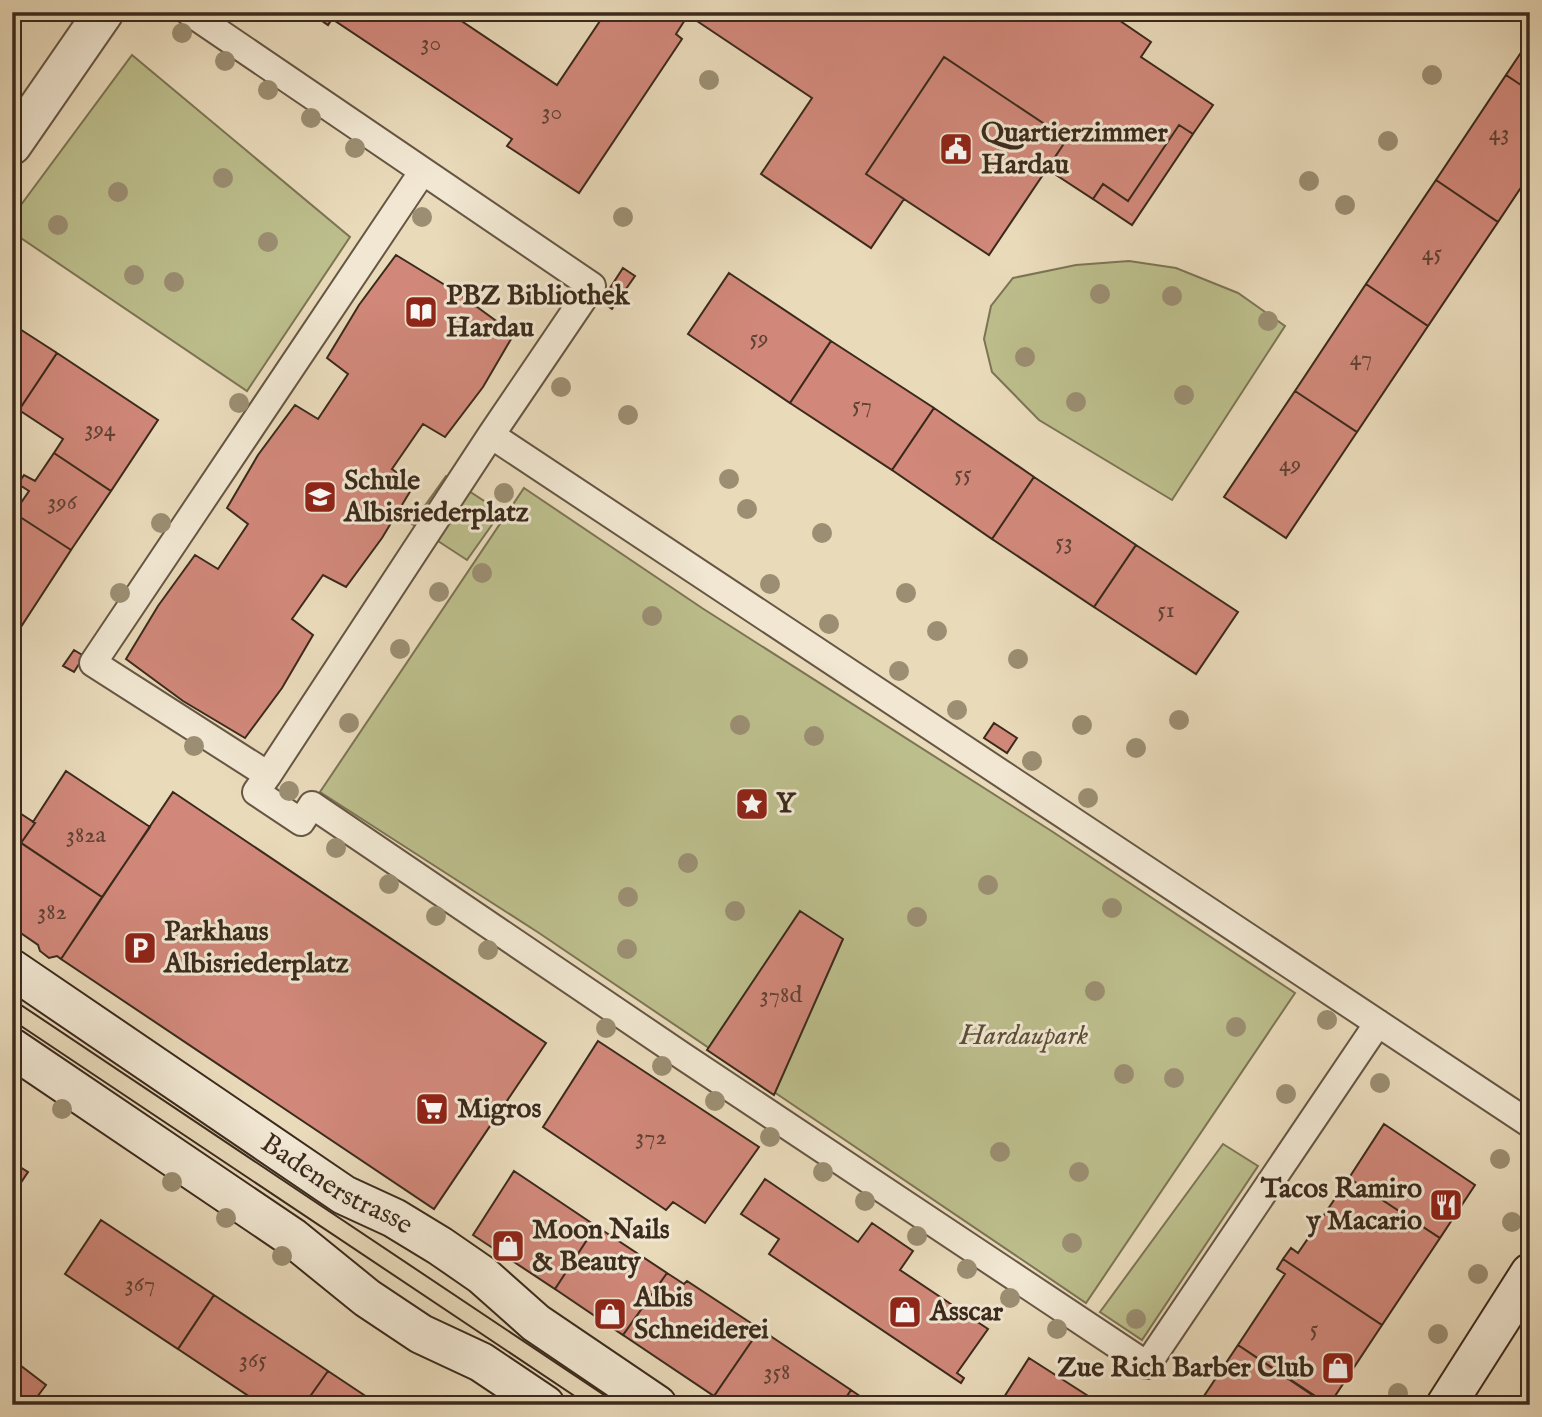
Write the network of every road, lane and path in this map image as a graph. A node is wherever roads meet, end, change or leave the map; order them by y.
1 (104, 12) edge
2 (189, 12) edge
3 (12, 145) edge
4 (423, 171) junction
5 (491, 435) junction
6 (268, 775) junction
7 (12, 969) edge
8 (1378, 1023) junction
9 (12, 1048) edge
10 (1530, 1124) edge
11 (1530, 1273) edge
12 (545, 1405) edge
13 (657, 1405) edge
14 (1446, 1405) edge

1 - 3 street
2 - 4 lane
4 - 5 lane
4 - 6 lane
5 - 6 lane
5 - 8 lane
6 - 8 lane
7 - 13 street, Badenerstrasse
8 - 10 lane
9 - 12 street
11 - 14 street

